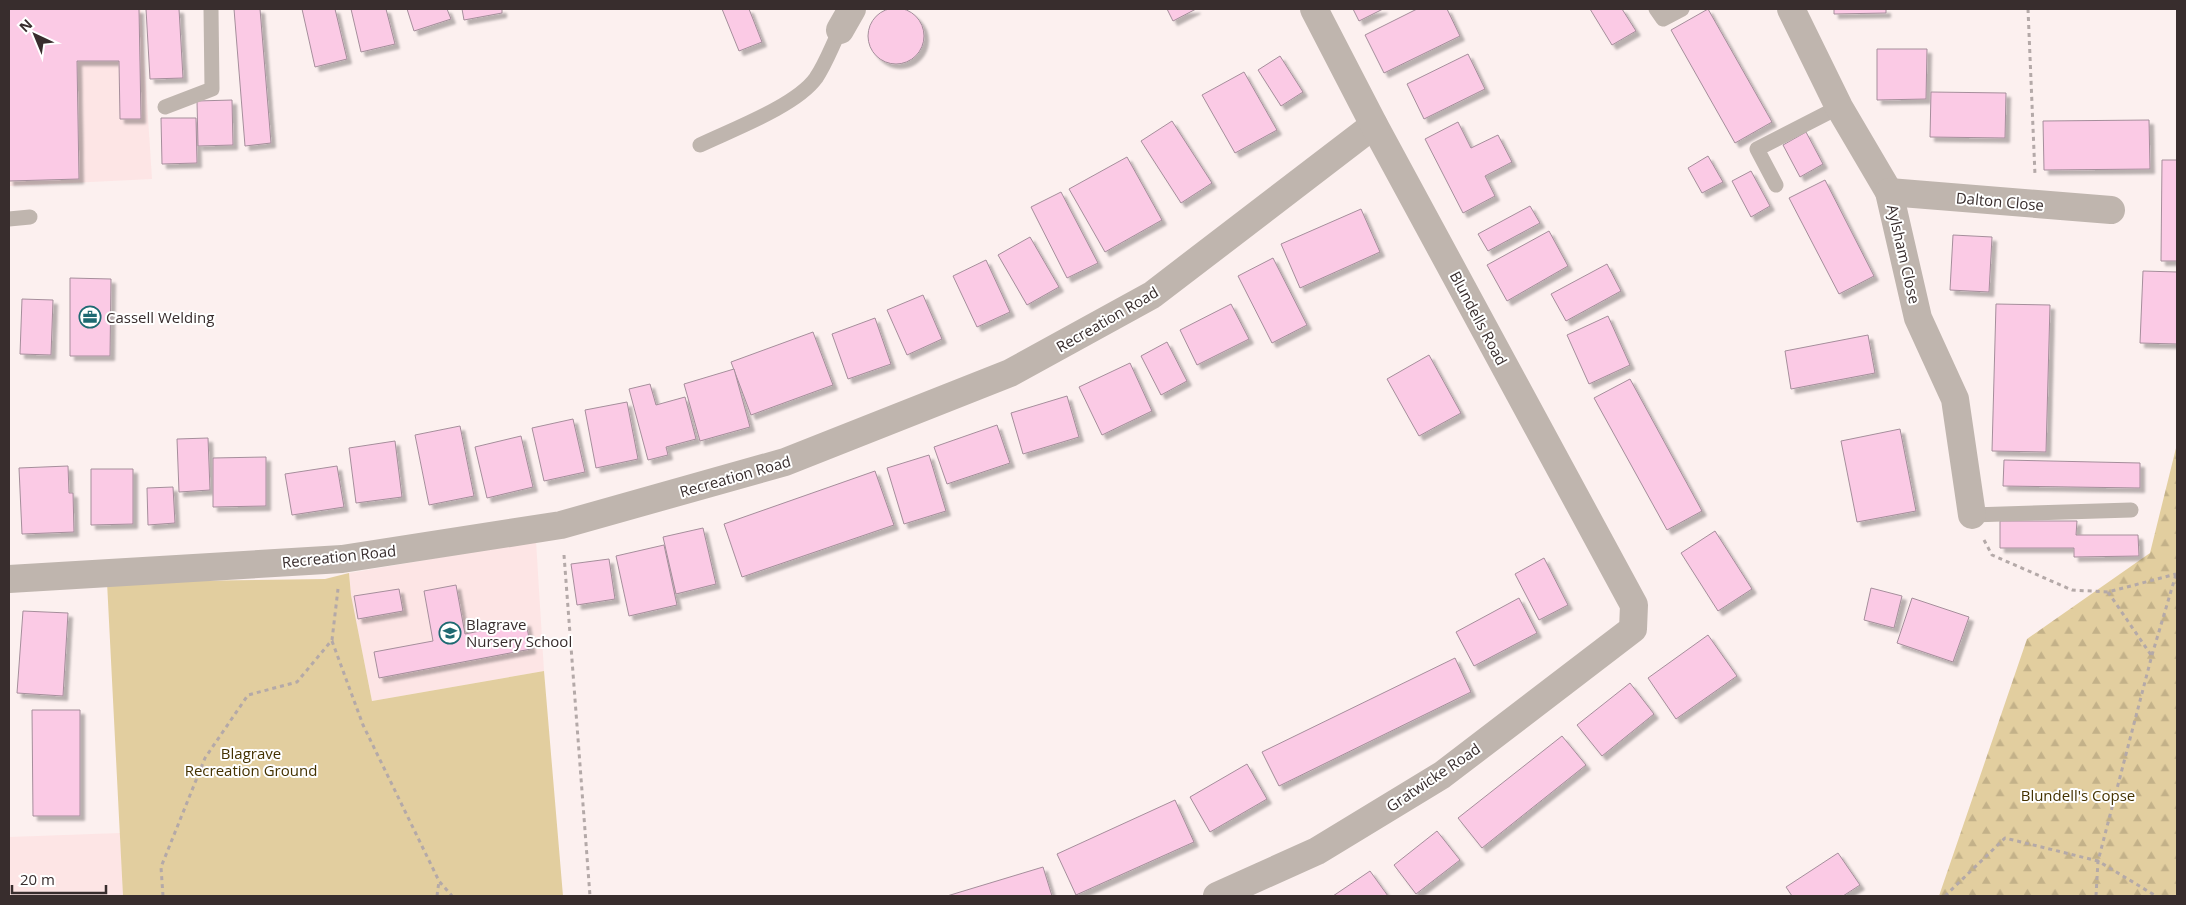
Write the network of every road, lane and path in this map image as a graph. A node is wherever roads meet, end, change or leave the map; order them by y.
1 (211, 9) edge
2 (1314, 9) edge
3 (1656, 9) edge
4 (1682, 9) edge
5 (1791, 9) edge
6 (2028, 9) edge
7 (846, 19) edge
8 (165, 107) dead end
9 (1839, 107) junction
10 (1374, 124) junction
11 (700, 145) dead end
12 (1776, 185) dead end
13 (1890, 192) junction
14 (2036, 204) junction
15 (2111, 210) dead end
16 (30, 217) dead end
17 (9, 219) edge
18 (2131, 510) dead end
19 (1972, 515) junction
20 (562, 525) junction
21 (342, 559) junction
22 (2177, 572) edge
23 (9, 579) edge
24 (2108, 592) junction
25 (1633, 629) joint
26 (332, 640) junction
27 (2152, 655) junction
28 (2098, 861) junction
29 (439, 881) junction
30 (163, 896) edge
31 (438, 896) edge
32 (452, 896) edge
33 (590, 896) edge
34 (1217, 896) edge
35 (1945, 896) edge
36 (2096, 896) edge
37 (2156, 896) edge

1 - 8 lane
2 - 10 street, Blundells Road
3 - 4 lane
5 - 9 street, Aylsham Close
6 - 14 path
7 - 11 lane
9 - 12 lane
9 - 13 street, Aylsham Close
10 - 20 street, Recreation Road
10 - 25 street, Blundells Road
13 - 14 street, Dalton Close
13 - 19 street, Aylsham Close
14 - 15 street, Dalton Close
16 - 17 lane
18 - 19 lane
19 - 24 path
20 - 21 street, Recreation Road
20 - 33 path
21 - 23 street, Recreation Road
21 - 26 path
22 - 24 path
22 - 27 path
24 - 27 path
25 - 34 street, Gratwicke Road
26 - 29 path
26 - 30 path
27 - 28 path
28 - 35 path
28 - 36 path
28 - 37 path
29 - 31 path
29 - 32 path

